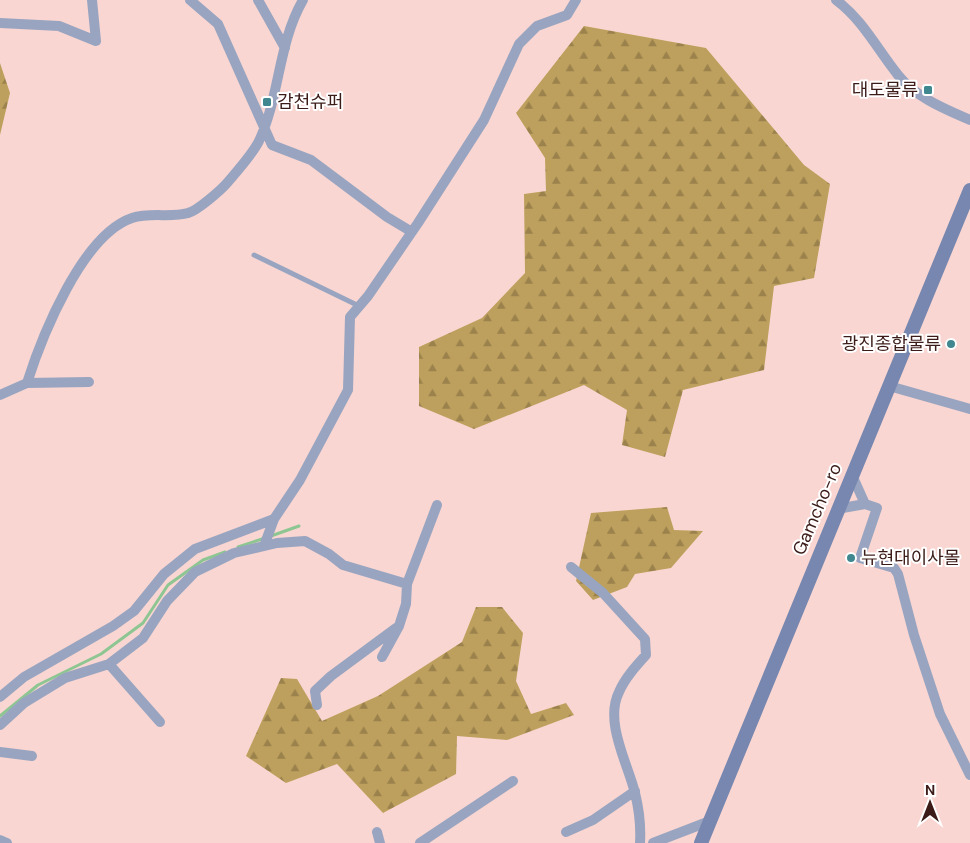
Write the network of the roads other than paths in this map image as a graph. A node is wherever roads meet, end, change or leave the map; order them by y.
1 (92, 0) edge
2 (190, 0) edge
3 (258, 0) edge
4 (303, 0) edge
5 (576, 0) edge
6 (836, 0) edge
7 (0, 23) edge
8 (285, 48) junction
9 (970, 120) edge
10 (264, 128) junction
11 (970, 190) edge
12 (412, 232) junction
13 (254, 255) dead end
14 (359, 306) junction
15 (89, 382) dead end
16 (27, 383) junction
17 (889, 386) junction
18 (0, 395) edge
19 (970, 409) edge
20 (852, 475) junction
21 (865, 504) junction
22 (437, 505) dead end
23 (838, 509) junction
24 (272, 523) junction
25 (264, 545) junction
26 (572, 567) dead end
27 (406, 584) junction
28 (399, 626) junction
29 (382, 657) dead end
30 (109, 664) junction
31 (0, 697) edge
32 (317, 705) dead end
33 (160, 722) dead end
34 (0, 724) edge
35 (0, 752) edge
36 (32, 756) dead end
37 (970, 775) edge
38 (513, 781) dead end
39 (635, 791) junction
40 (710, 821) junction
41 (377, 832) dead end
42 (566, 832) dead end
43 (0, 840) edge
44 (7, 843) edge
45 (380, 843) edge
46 (420, 843) edge
47 (640, 843) edge
48 (653, 843) edge
49 (701, 843) edge

1 - 7 street
2 - 10 street
3 - 8 street
4 - 8 street
5 - 12 street
6 - 9 street
8 - 10 street
10 - 12 street
10 - 16 street
11 - 17 main road, Gamcho-ro
12 - 14 street
13 - 14 lane
14 - 24 street
15 - 16 street
16 - 18 street
17 - 19 street
17 - 20 main road, Gamcho-ro
20 - 21 street
20 - 23 main road, Gamcho-ro
21 - 23 street
21 - 37 street
22 - 27 street
23 - 40 main road, Gamcho-ro
24 - 25 street
24 - 31 street
25 - 27 street
25 - 30 street
26 - 39 street
27 - 28 street
28 - 29 street
28 - 32 street
30 - 33 street
30 - 34 street
35 - 36 street
38 - 46 street
39 - 42 street
39 - 47 street
40 - 48 street
40 - 49 main road, Gamcho-ro
41 - 45 street
43 - 44 street

